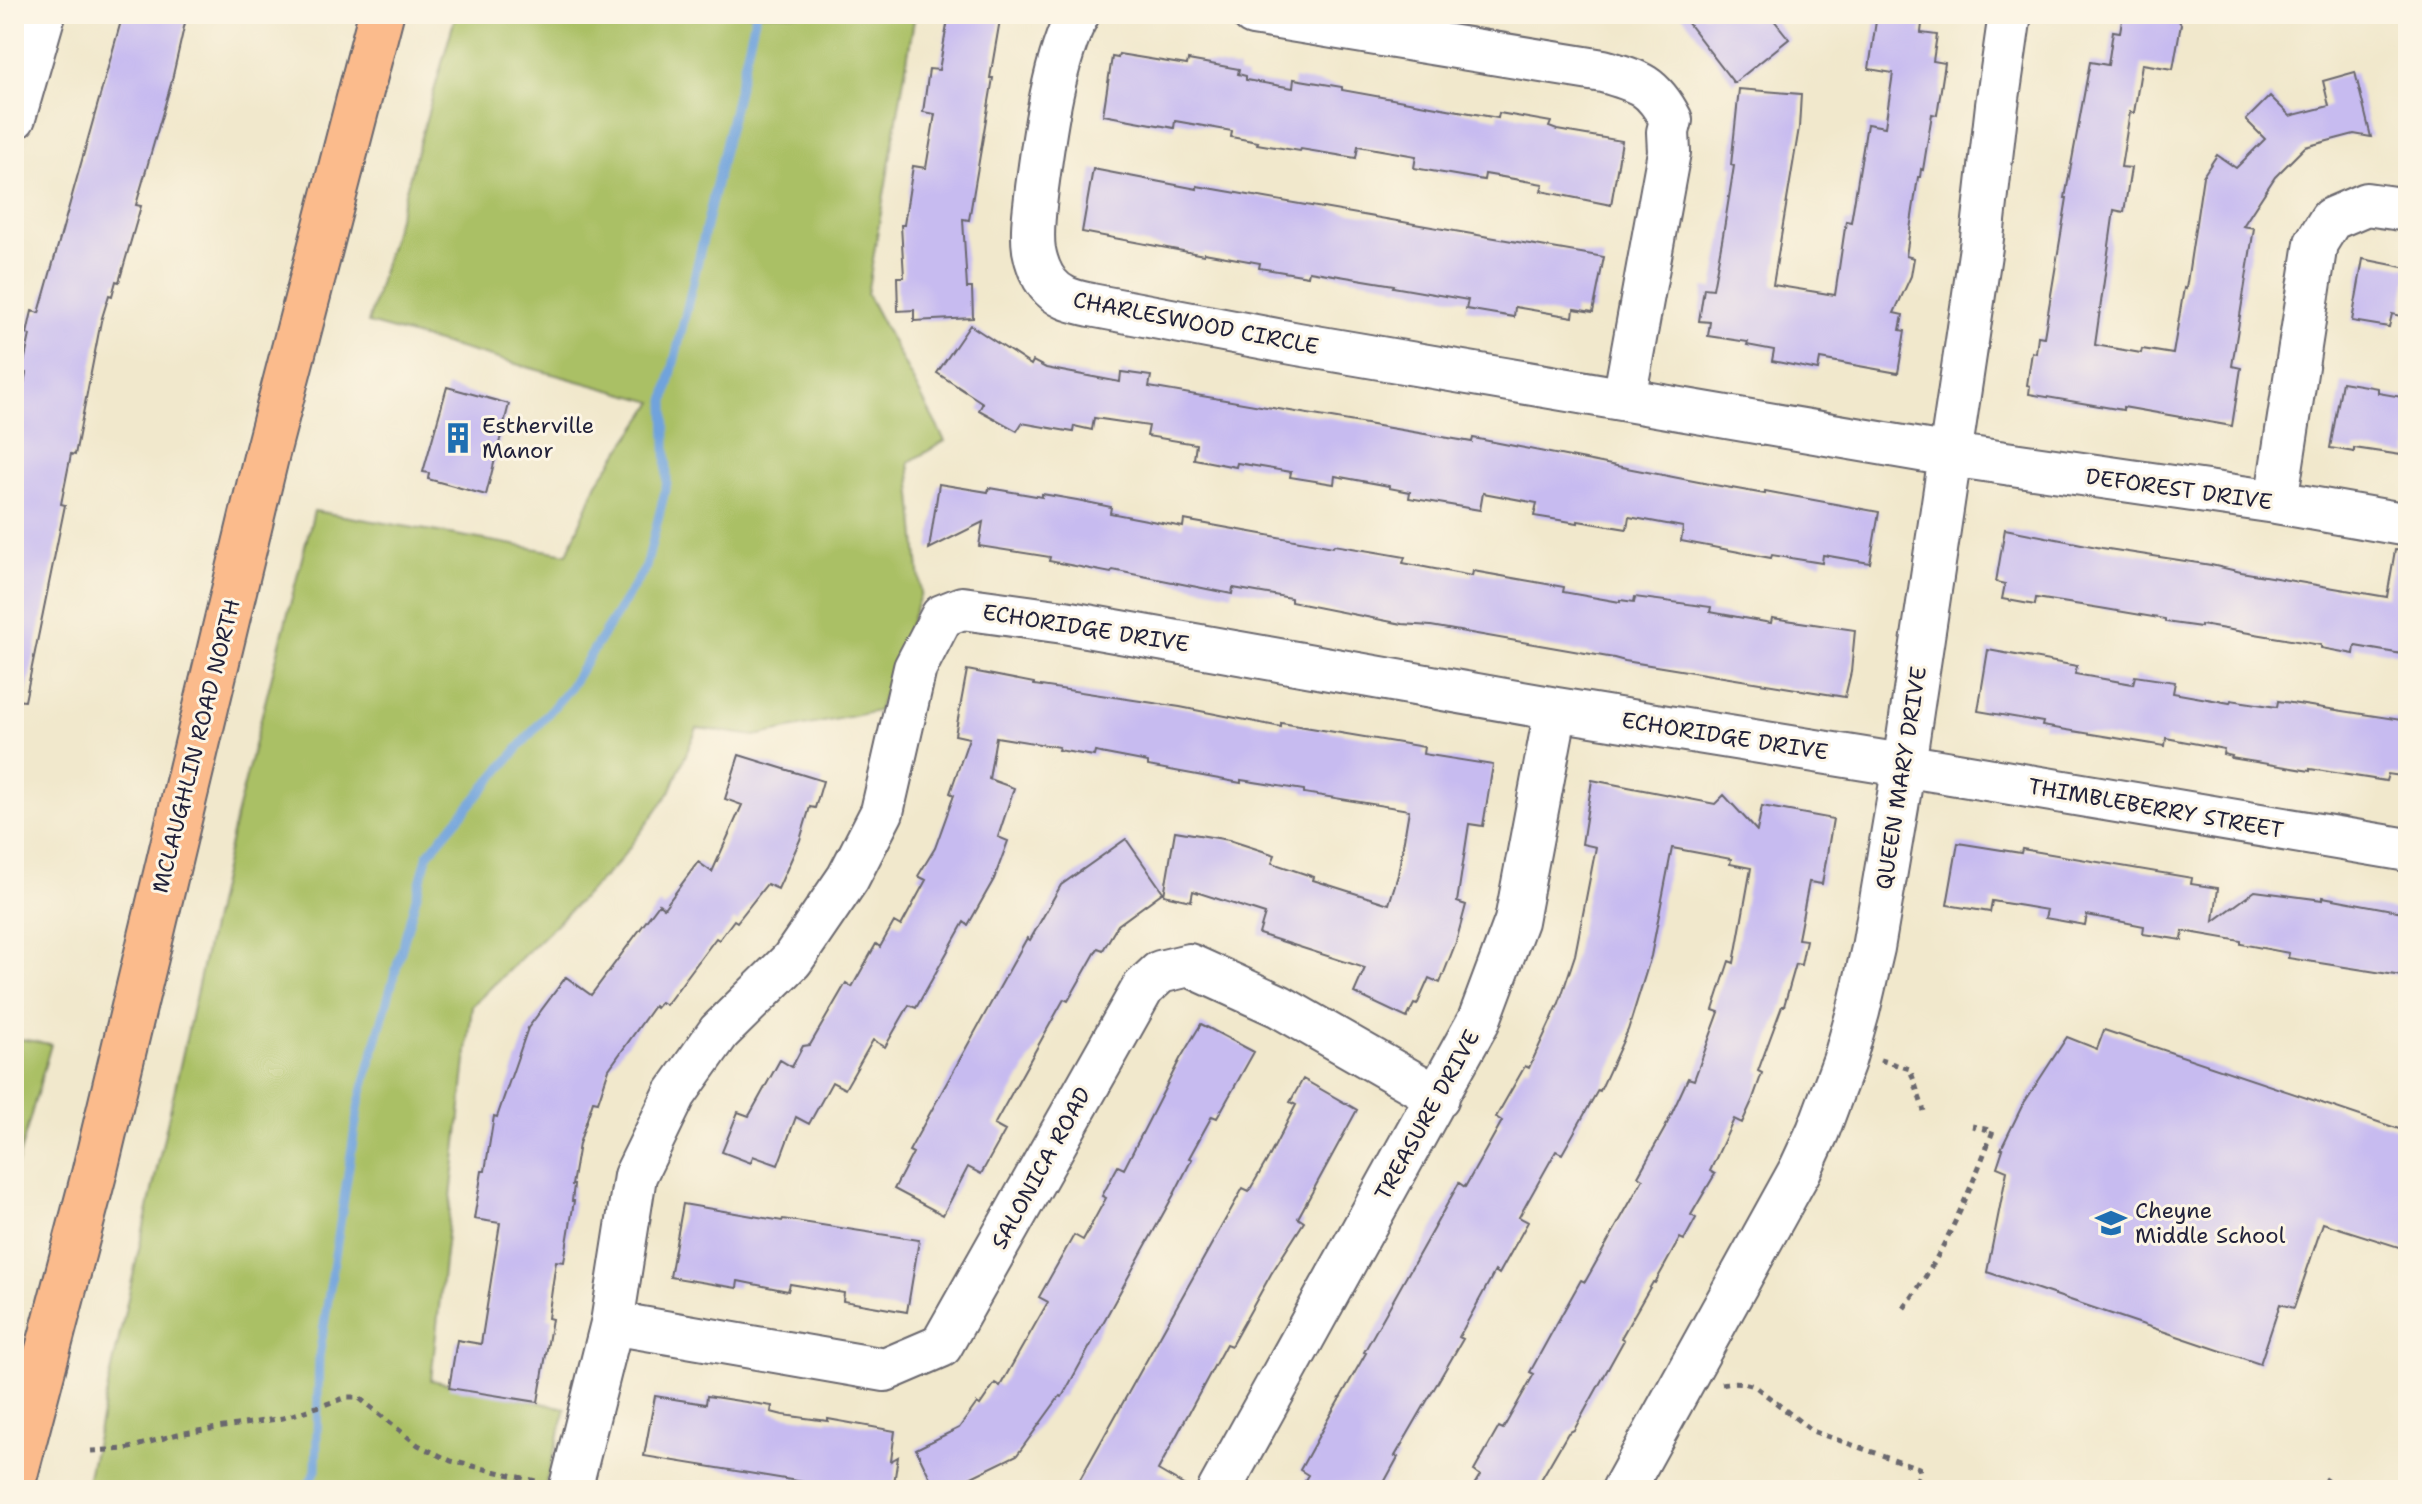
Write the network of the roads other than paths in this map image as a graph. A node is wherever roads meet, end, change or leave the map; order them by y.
1 (44, 14) edge
2 (381, 14) edge
3 (1078, 14) edge
4 (1253, 14) edge
5 (2010, 14) edge
6 (14, 118) edge
7 (2408, 210) edge
8 (1624, 399) junction
9 (1950, 455) junction
10 (2276, 502) junction
11 (2408, 525) edge
12 (1556, 709) junction
13 (1904, 765) junction
14 (2408, 850) edge
15 (1438, 1097) junction
16 (612, 1323) junction
17 (14, 1479) edge
18 (570, 1489) edge
19 (1219, 1490) edge
20 (1623, 1490) edge

1 - 6 street
2 - 17 main road, MCLAUGHLIN ROAD NORTH
3 - 8 street, CHARLESWOOD CIRCLE
4 - 8 street
5 - 9 street, QUEEN MARY DRIVE
7 - 10 street
8 - 9 street, CHARLESWOOD CIRCLE
9 - 10 street, DEFOREST DRIVE
9 - 13 street, QUEEN MARY DRIVE
10 - 11 street, DEFOREST DRIVE
12 - 13 street, ECHORIDGE DRIVE
12 - 15 street, TREASURE DRIVE
12 - 16 street, ECHORIDGE DRIVE
13 - 14 street, THIMBLEBERRY STREET
13 - 20 street, QUEEN MARY DRIVE
15 - 16 street, SALONICA ROAD
15 - 19 street, TREASURE DRIVE
16 - 18 street, ECHORIDGE DRIVE

